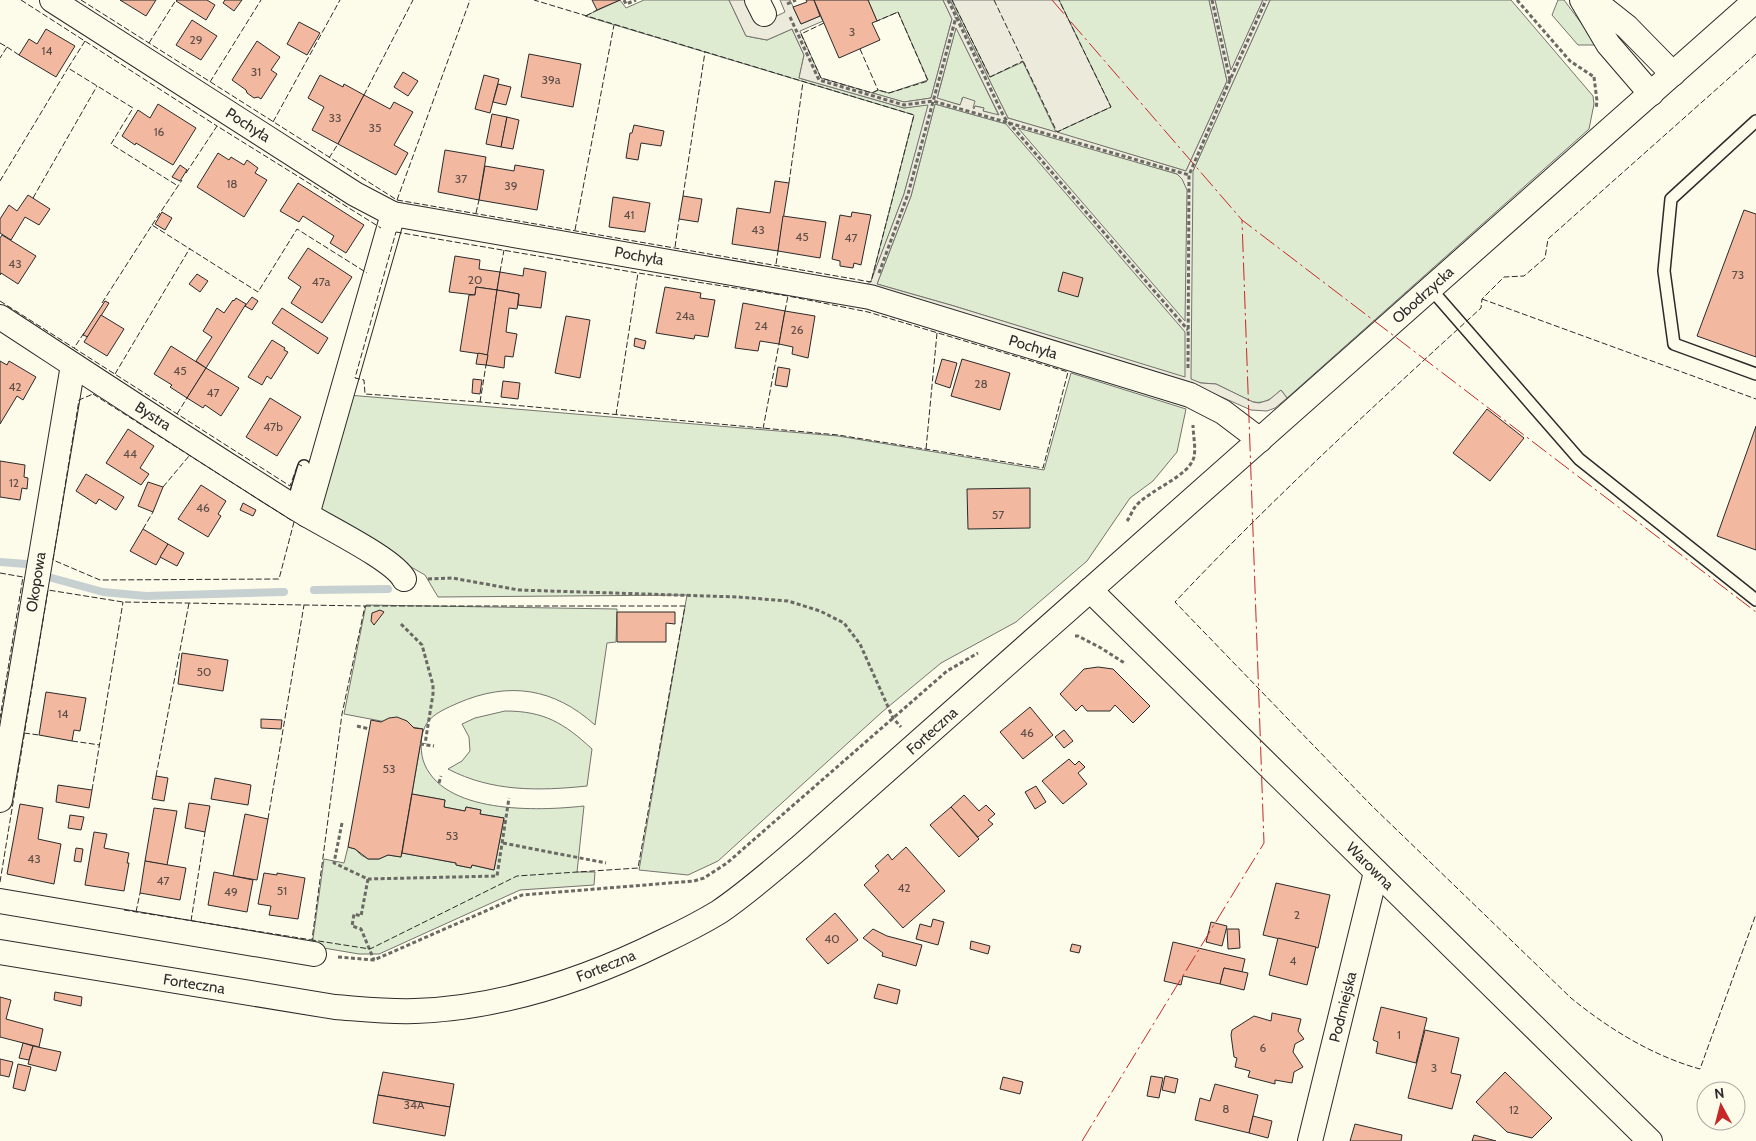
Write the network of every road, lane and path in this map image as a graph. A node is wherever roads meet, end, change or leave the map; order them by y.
1 (52, 0) edge
2 (624, 0) edge
3 (636, 0) edge
4 (796, 0) edge
5 (948, 0) edge
6 (1212, 0) edge
7 (1266, 0) edge
8 (1518, 0) edge
9 (1582, 0) edge
10 (1593, 0) edge
11 (1756, 0) edge
12 (791, 2) dead end
13 (788, 13) dead end
14 (956, 16) junction
15 (1673, 74) junction
16 (1594, 77) dead end
17 (1230, 80) junction
18 (1651, 94) junction
19 (933, 101) junction
20 (1756, 121) edge
21 (1009, 122) junction
22 (1189, 175) junction
23 (393, 214) junction
24 (1430, 288) junction
25 (870, 297) junction
26 (0, 317) edge
27 (1189, 330) junction
28 (73, 365) junction
29 (1756, 374) edge
30 (1190, 395) junction
31 (1260, 440) junction
32 (304, 466) dead end
33 (300, 511) junction
34 (1124, 525) dead end
35 (404, 579) joint
36 (1090, 590) junction
37 (1756, 600) edge
38 (401, 624) dead end
39 (1069, 637) dead end
40 (980, 652) dead end
41 (1129, 666) dead end
42 (893, 718) junction
43 (357, 726) dead end
44 (369, 729) dead end
45 (916, 744) junction
46 (434, 746) dead end
47 (441, 776) dead end
48 (439, 783) dead end
49 (509, 798) dead end
50 (0, 800) edge
51 (342, 823) dead end
52 (503, 843) junction
53 (606, 863) dead end
54 (1376, 872) junction
55 (368, 879) junction
56 (0, 901) edge
57 (0, 952) edge
58 (314, 954) joint
59 (374, 960) junction
60 (1310, 1141) edge
61 (1650, 1141) edge

1 - 23 street, Pochyła
2 - 3 path
4 - 12 path
5 - 14 path
6 - 17 path
7 - 17 path
8 - 16 path
9 - 18 street
10 - 15 street
11 - 15 street, Obodrzycka
13 - 19 path
14 - 19 path
14 - 21 path
15 - 18 street, Obodrzycka
17 - 22 path
18 - 24 street, Obodrzycka
19 - 21 path
19 - 25 path
20 - 29 lane
21 - 22 path
21 - 27 path
22 - 27 path
23 - 25 street, Pochyła
23 - 33 street
24 - 31 street, Obodrzycka
24 - 37 lane
25 - 30 street, Pochyła
26 - 28 street, Bystra
27 - 30 path
28 - 33 street, Bystra
28 - 50 street, Okopowa
30 - 31 street, Pochyła
30 - 34 path
31 - 36 street, Obodrzycka
32 - 33 lane
33 - 35 street, Bystra
35 - 42 path
36 - 45 street, Forteczna
36 - 54 street, Warowna
38 - 46 path
39 - 41 path
40 - 42 path
42 - 45 path
42 - 59 path
43 - 44 path
45 - 57 street, Forteczna
47 - 48 path
49 - 52 path
51 - 55 path
52 - 53 path
52 - 55 path
54 - 60 street, Podmiejska
54 - 61 street, Warowna
55 - 59 path
56 - 58 street
58 - 59 path

